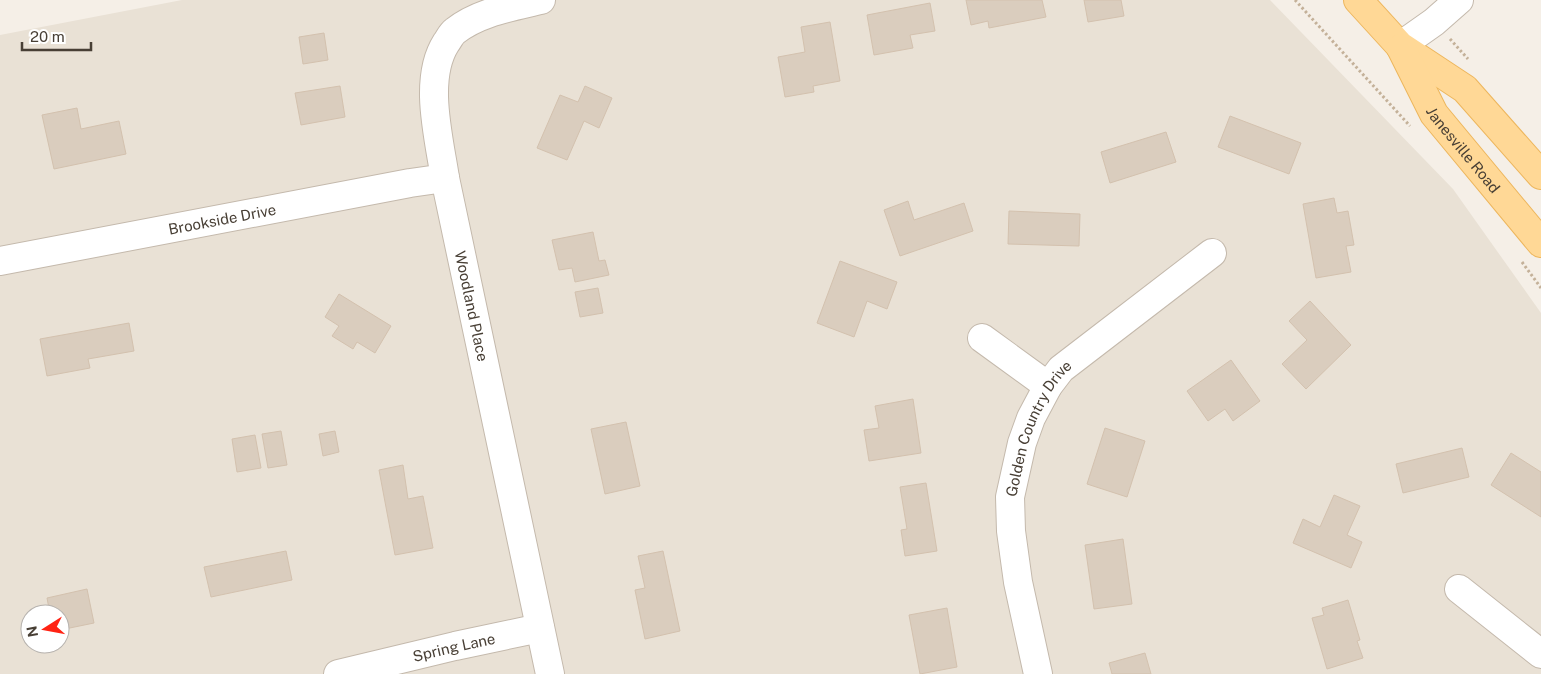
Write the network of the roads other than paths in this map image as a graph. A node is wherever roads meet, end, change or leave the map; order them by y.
1 (541, 0) edge
2 (1358, 0) edge
3 (1459, 0) edge
4 (1400, 46) junction
5 (1541, 174) edge
6 (445, 178) junction
7 (1541, 243) edge
8 (1212, 253) dead end
9 (0, 262) edge
10 (982, 338) dead end
11 (1048, 386) junction
12 (1459, 589) dead end
13 (540, 628) junction
14 (1541, 654) edge
15 (338, 674) edge
16 (550, 674) edge
17 (1038, 674) edge

1 - 6 street, Woodland Place
2 - 4 main road, Janesville Road
3 - 4 street
4 - 5 main road, Janesville Road
4 - 7 main road, Janesville Road
6 - 9 street, Brookside Drive
6 - 13 street, Woodland Place
8 - 11 street, Golden Country Drive
10 - 11 street
11 - 17 street, Golden Country Drive
12 - 14 street
13 - 15 street, Spring Lane
13 - 16 street, Woodland Place

